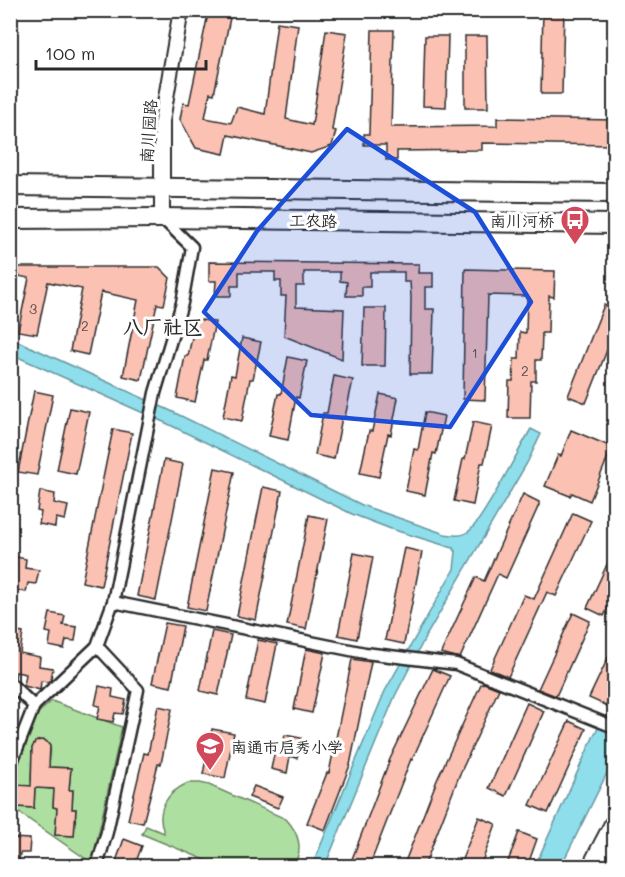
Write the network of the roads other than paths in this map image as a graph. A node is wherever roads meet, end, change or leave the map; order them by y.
1 (181, 10) edge
2 (10, 186) edge
3 (161, 188) junction
4 (615, 193) edge
5 (162, 218) junction
6 (10, 219) edge
7 (615, 224) edge
8 (113, 602) junction
9 (97, 646) junction
10 (10, 682) edge
11 (34, 706) junction
12 (615, 727) edge
13 (10, 767) edge
14 (615, 824) edge
15 (97, 867) edge
16 (592, 867) edge

1 - 3 street, 南川园路
2 - 3 main road, 工农路
3 - 4 main road, 工农路
3 - 5 street, 南川园路
5 - 6 main road, 工农路
5 - 7 main road, 工农路
5 - 8 street
8 - 9 street
8 - 12 street
9 - 11 street
9 - 15 street
10 - 11 street
11 - 13 street
14 - 16 main road

